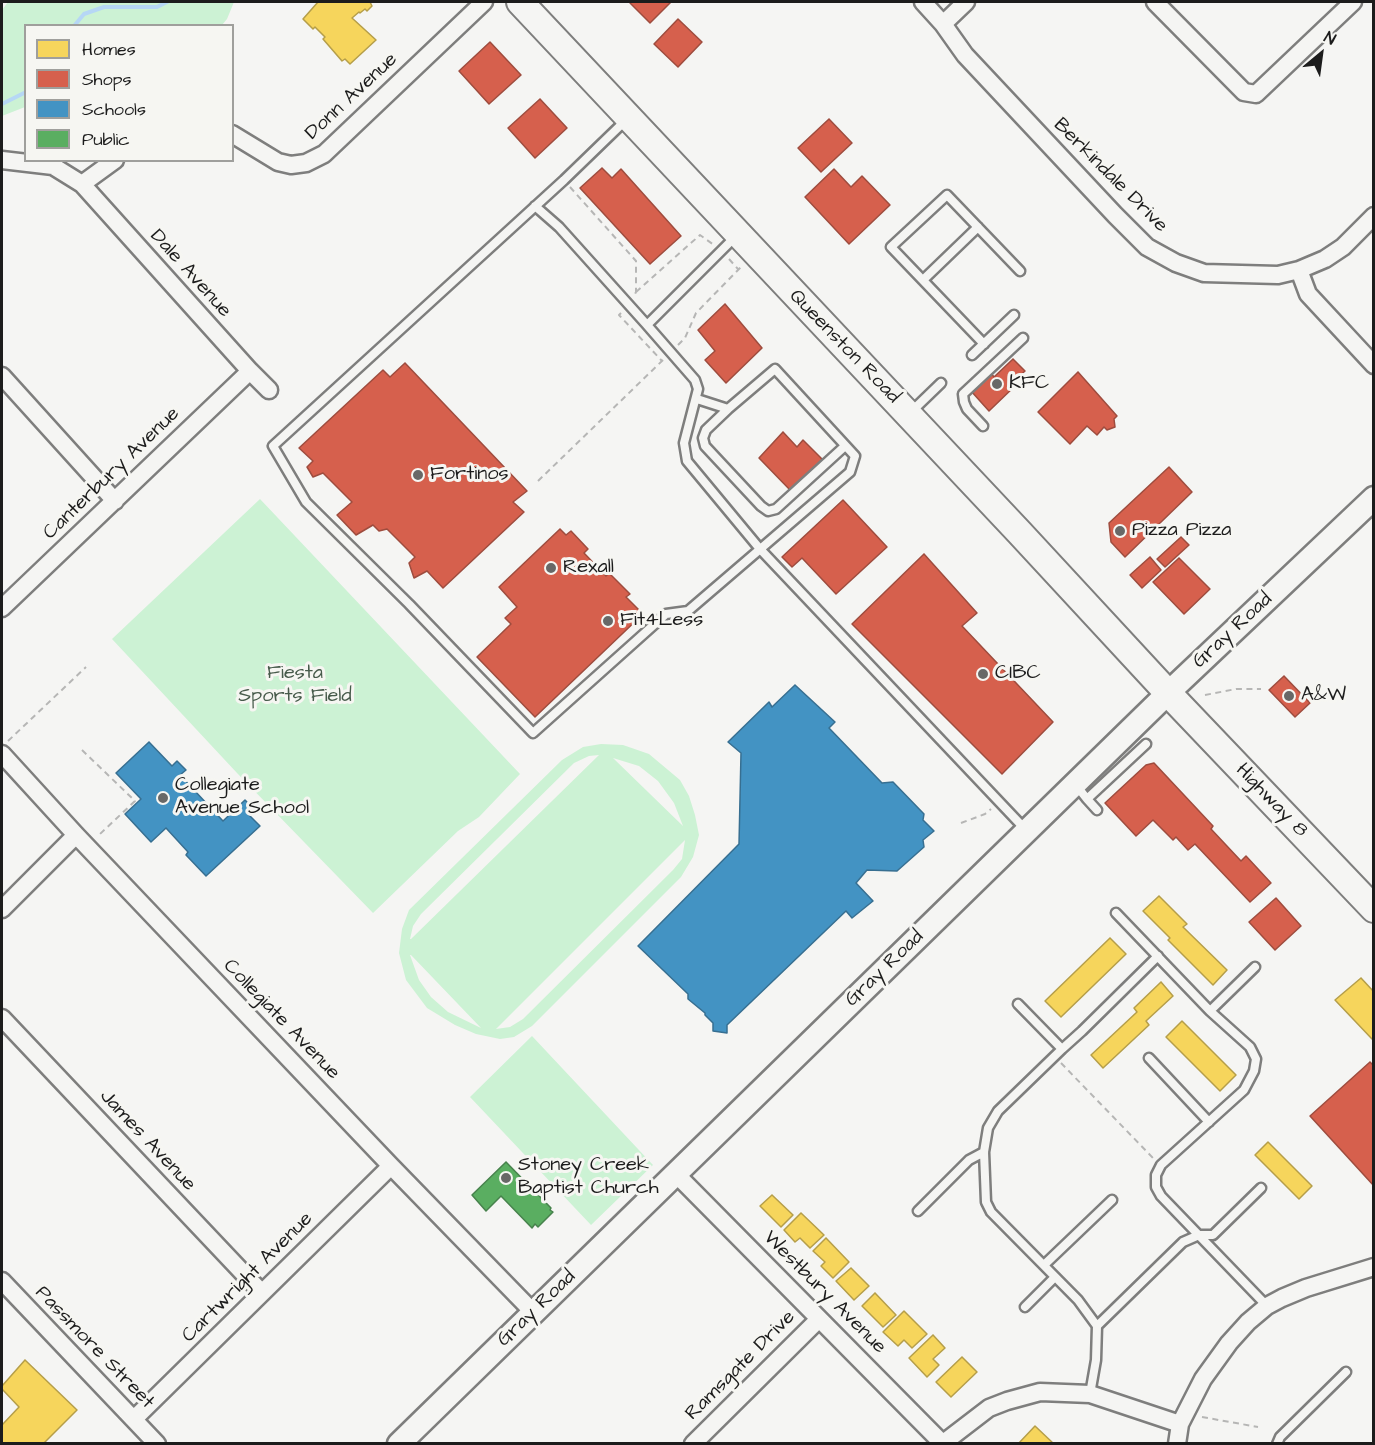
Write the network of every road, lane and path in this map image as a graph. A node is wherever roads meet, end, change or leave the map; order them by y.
1 (484, 2) edge
2 (520, 2) edge
3 (923, 2) edge
4 (966, 2) edge
5 (1155, 2) edge
6 (1353, 2) edge
7 (943, 24) junction
8 (629, 117) junction
9 (234, 135) edge
10 (2, 160) edge
11 (112, 162) edge
12 (564, 180) junction
13 (82, 184) junction
14 (535, 206) junction
15 (1374, 216) edge
16 (978, 226) junction
17 (730, 243) junction
18 (747, 261) junction
19 (1299, 270) junction
20 (1020, 271) dead end
21 (923, 280) junction
22 (636, 292) junction
23 (629, 304) junction
24 (1014, 315) dead end
25 (647, 324) junction
26 (1023, 338) dead end
27 (984, 344) junction
28 (671, 352) junction
29 (972, 355) dead end
30 (662, 361) junction
31 (1374, 365) edge
32 (250, 371) junction
33 (2, 376) edge
34 (941, 383) dead end
35 (269, 390) dead end
36 (697, 399) junction
37 (728, 408) junction
38 (908, 415) junction
39 (984, 426) dead end
40 (845, 446) junction
41 (538, 481) dead end
42 (1374, 498) edge
43 (115, 501) junction
44 (760, 549) junction
45 (2, 608) edge
46 (86, 667) dead end
47 (1261, 689) dead end
48 (1168, 693) junction
49 (1205, 695) dead end
50 (1146, 744) dead end
51 (2, 748) edge
52 (82, 750) dead end
53 (2, 754) edge
54 (1081, 792) junction
55 (999, 801) junction
56 (1097, 810) dead end
57 (961, 823) dead end
58 (1027, 831) junction
59 (100, 834) dead end
60 (76, 835) junction
61 (2, 909) edge
62 (1374, 909) edge
63 (1116, 913) dead end
64 (1158, 956) junction
65 (1255, 967) dead end
66 (1018, 1004) dead end
67 (1210, 1011) junction
68 (2, 1018) edge
69 (1062, 1049) junction
70 (1055, 1057) junction
71 (1149, 1058) dead end
72 (1209, 1122) junction
73 (984, 1152) junction
74 (1161, 1165) junction
75 (391, 1166) junction
76 (675, 1173) junction
77 (1261, 1188) dead end
78 (1112, 1200) dead end
79 (918, 1211) dead end
80 (1199, 1235) junction
81 (1044, 1265) junction
82 (1374, 1267) edge
83 (1055, 1277) junction
84 (2, 1281) edge
85 (262, 1293) junction
86 (1267, 1306) junction
87 (1025, 1307) dead end
88 (534, 1313) junction
89 (819, 1319) junction
90 (1097, 1326) junction
91 (1346, 1372) dead end
92 (1090, 1394) junction
93 (1183, 1418) junction
94 (134, 1419) junction
95 (1258, 1426) dead end
96 (157, 1443) edge
97 (399, 1443) edge
98 (693, 1443) edge
99 (942, 1443) edge
100 (1176, 1443) edge
101 (1277, 1443) edge

1 - 9 street, Donn Avenue
2 - 8 main road, Queenston Road
3 - 7 street, Berkindale Drive
4 - 7 street
5 - 6 street
7 - 19 street, Berkindale Drive
8 - 12 lane
8 - 17 main road, Queenston Road
10 - 13 street
11 - 13 street
12 - 14 lane
12 - 22 path
13 - 32 street, Dale Avenue
14 - 23 lane
14 - 44 lane
15 - 19 street, Berkindale Drive
16 - 20 lane
16 - 21 lane
16 - 21 lane
17 - 18 main road, Queenston Road
17 - 18 path
17 - 22 path
17 - 25 lane
18 - 28 path
18 - 38 main road, Queenston Road
19 - 31 street
21 - 27 lane
22 - 23 path
23 - 25 lane
23 - 30 path
24 - 27 lane
25 - 28 lane
26 - 39 lane
27 - 29 lane
28 - 30 path
28 - 36 lane
30 - 41 path
32 - 35 street, Dale Avenue
32 - 43 street, Canterbury Avenue
33 - 43 street
34 - 38 lane
36 - 37 lane
36 - 44 lane
37 - 40 lane
37 - 40 lane
38 - 48 main road, Queenston Road
40 - 44 lane
42 - 48 main road, Gray Road
43 - 45 street, Canterbury Avenue
44 - 55 lane
46 - 51 path
47 - 49 path
48 - 54 main road, Gray Road
48 - 62 main road, Highway 8
50 - 54 lane
52 - 59 path
53 - 60 street, Collegiate Avenue
54 - 56 lane
54 - 58 main road, Gray Road
55 - 57 path
55 - 58 lane
58 - 76 main road, Gray Road
60 - 61 street
60 - 75 street, Collegiate Avenue
63 - 64 lane
64 - 67 lane
64 - 69 lane
65 - 67 lane
66 - 69 lane
67 - 72 lane
68 - 85 street, James Avenue
69 - 70 lane
70 - 73 lane
70 - 74 path
71 - 72 lane
72 - 74 lane
73 - 79 lane
73 - 81 lane
74 - 80 lane
75 - 85 street, Cartwright Avenue
75 - 88 street, Collegiate Avenue
76 - 88 main road, Gray Road
76 - 89 street, Westbury Avenue
77 - 80 lane
78 - 81 lane
80 - 86 lane
80 - 90 lane
81 - 83 lane
82 - 86 street
83 - 87 lane
83 - 90 lane
84 - 94 street, Passmore Street
85 - 94 street, Cartwright Avenue
86 - 93 street
88 - 97 main road, Gray Road
89 - 98 street, Ramsgate Drive
89 - 99 street, Westbury Avenue
90 - 92 lane
91 - 101 lane
92 - 93 street
92 - 99 street
93 - 95 path
93 - 100 street
94 - 96 street, Passmore Street

